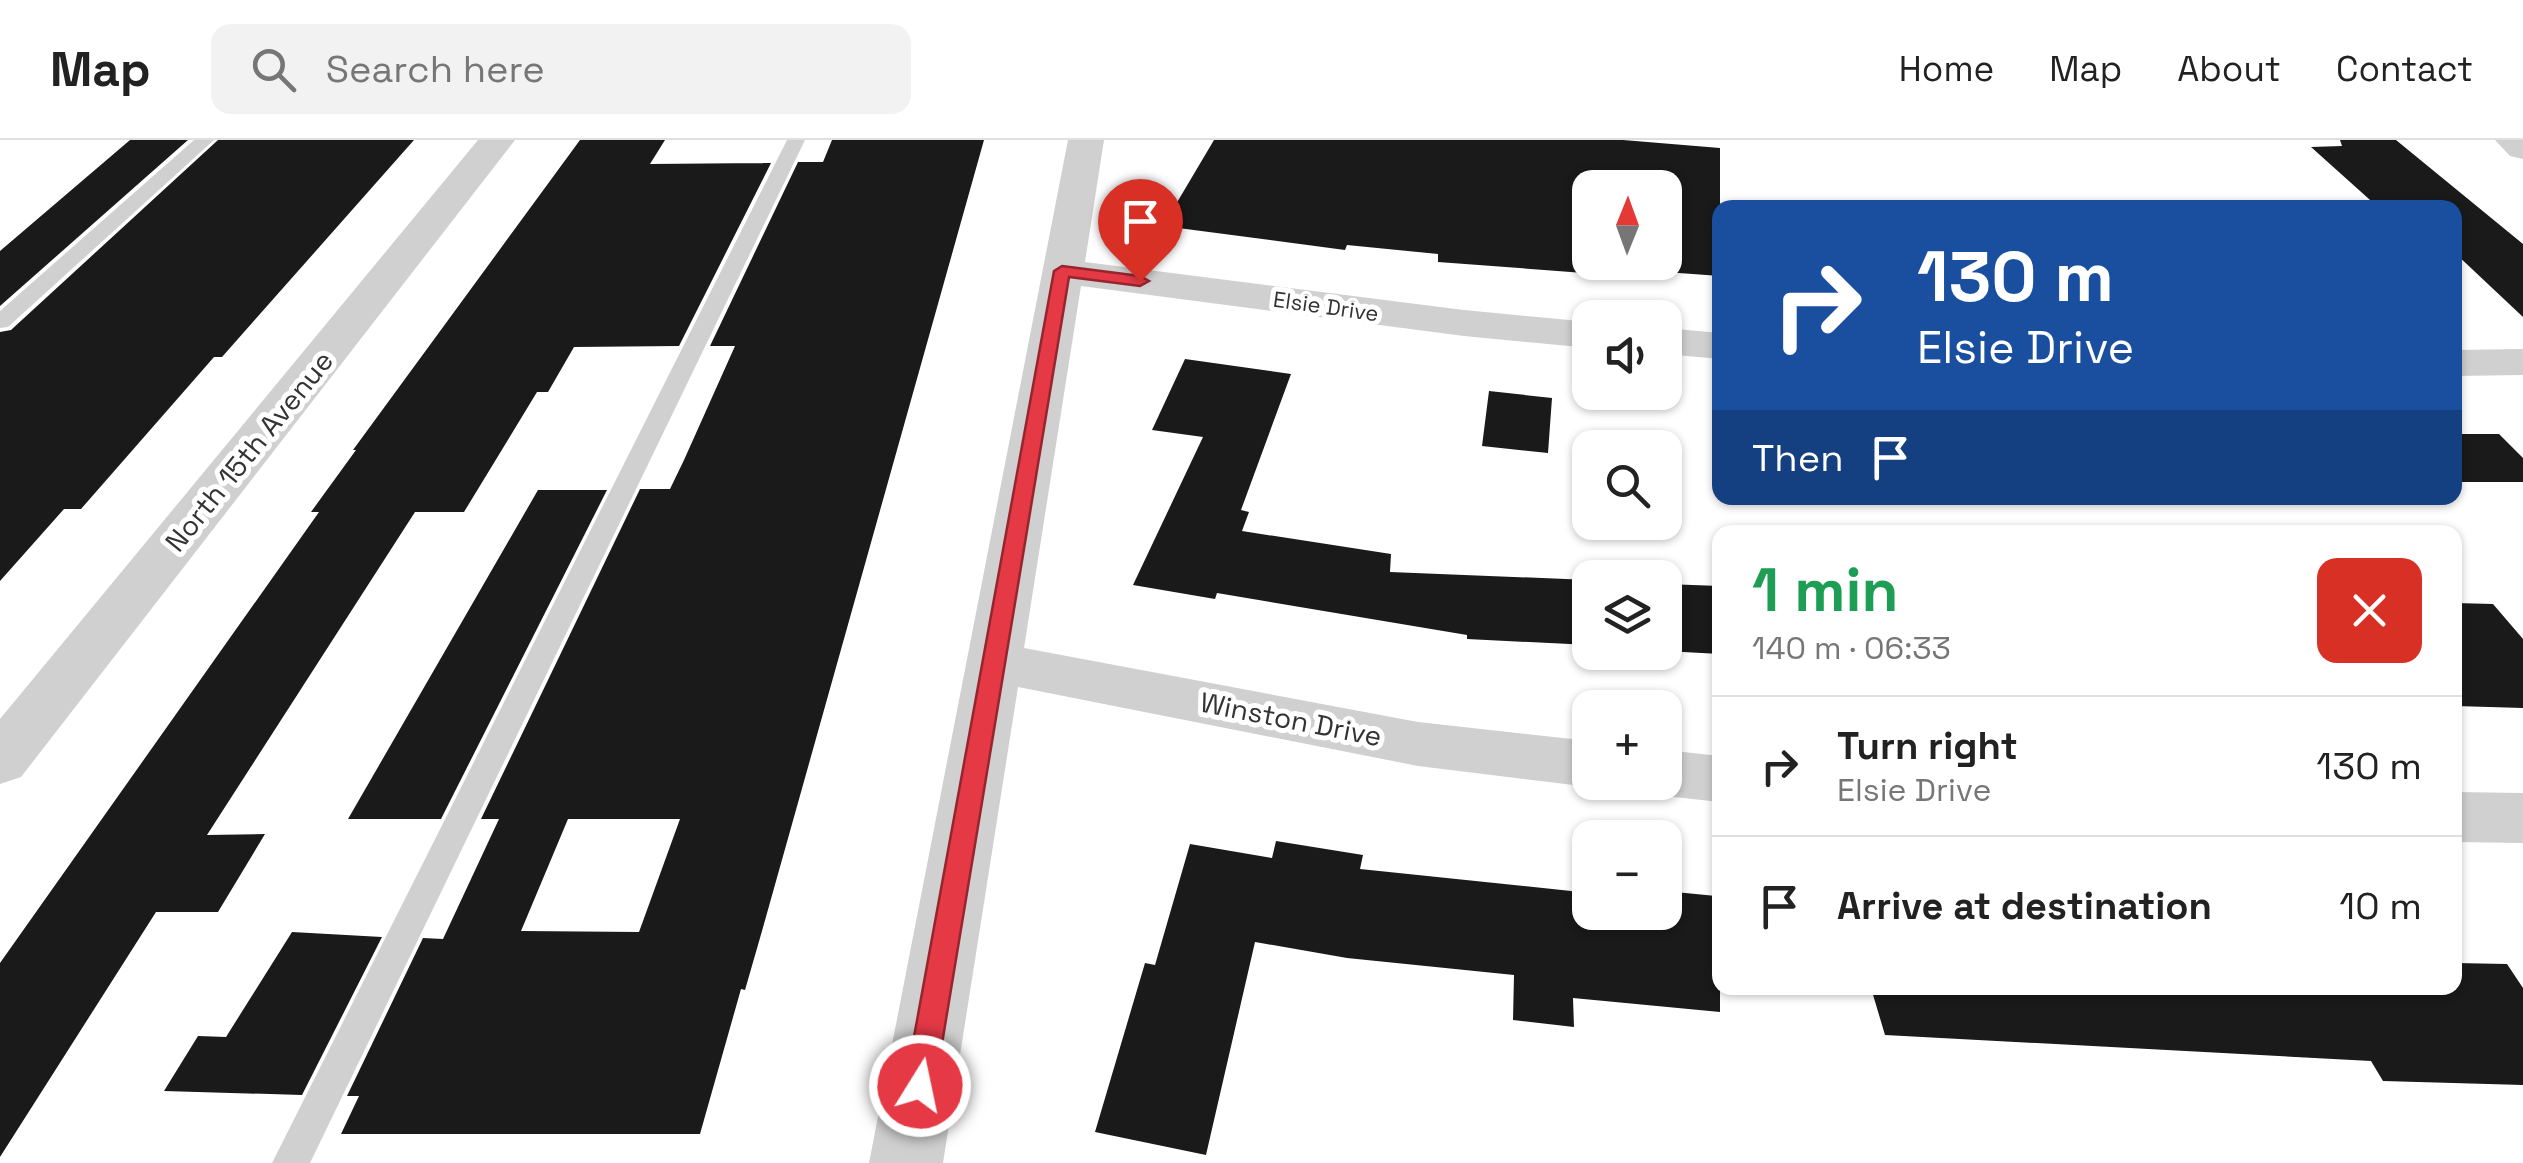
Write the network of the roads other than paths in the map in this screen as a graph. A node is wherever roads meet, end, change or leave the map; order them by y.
1 (205, 140) edge
2 (497, 140) edge
3 (796, 140) edge
4 (1086, 140) edge
5 (2513, 140) edge
6 (2523, 148) edge
7 (1062, 271) junction
8 (0, 322) edge
9 (1572, 333) edge
10 (1682, 343) edge
11 (1712, 345) edge
12 (2523, 362) edge
13 (2462, 363) edge
14 (994, 662) junction
15 (0, 762) edge
16 (1572, 762) edge
17 (1682, 775) edge
18 (1712, 778) edge
19 (2462, 816) edge
20 (2523, 818) edge
21 (291, 1163) edge
22 (906, 1163) edge

1 - 8 lane
2 - 15 street, North 15th Avenue
3 - 21 lane
4 - 7 street
5 - 6 street
7 - 9 street, Elsie Drive
7 - 14 street
10 - 11 street
12 - 13 street
14 - 16 street, Winston Drive
14 - 22 street
17 - 18 street
19 - 20 street

